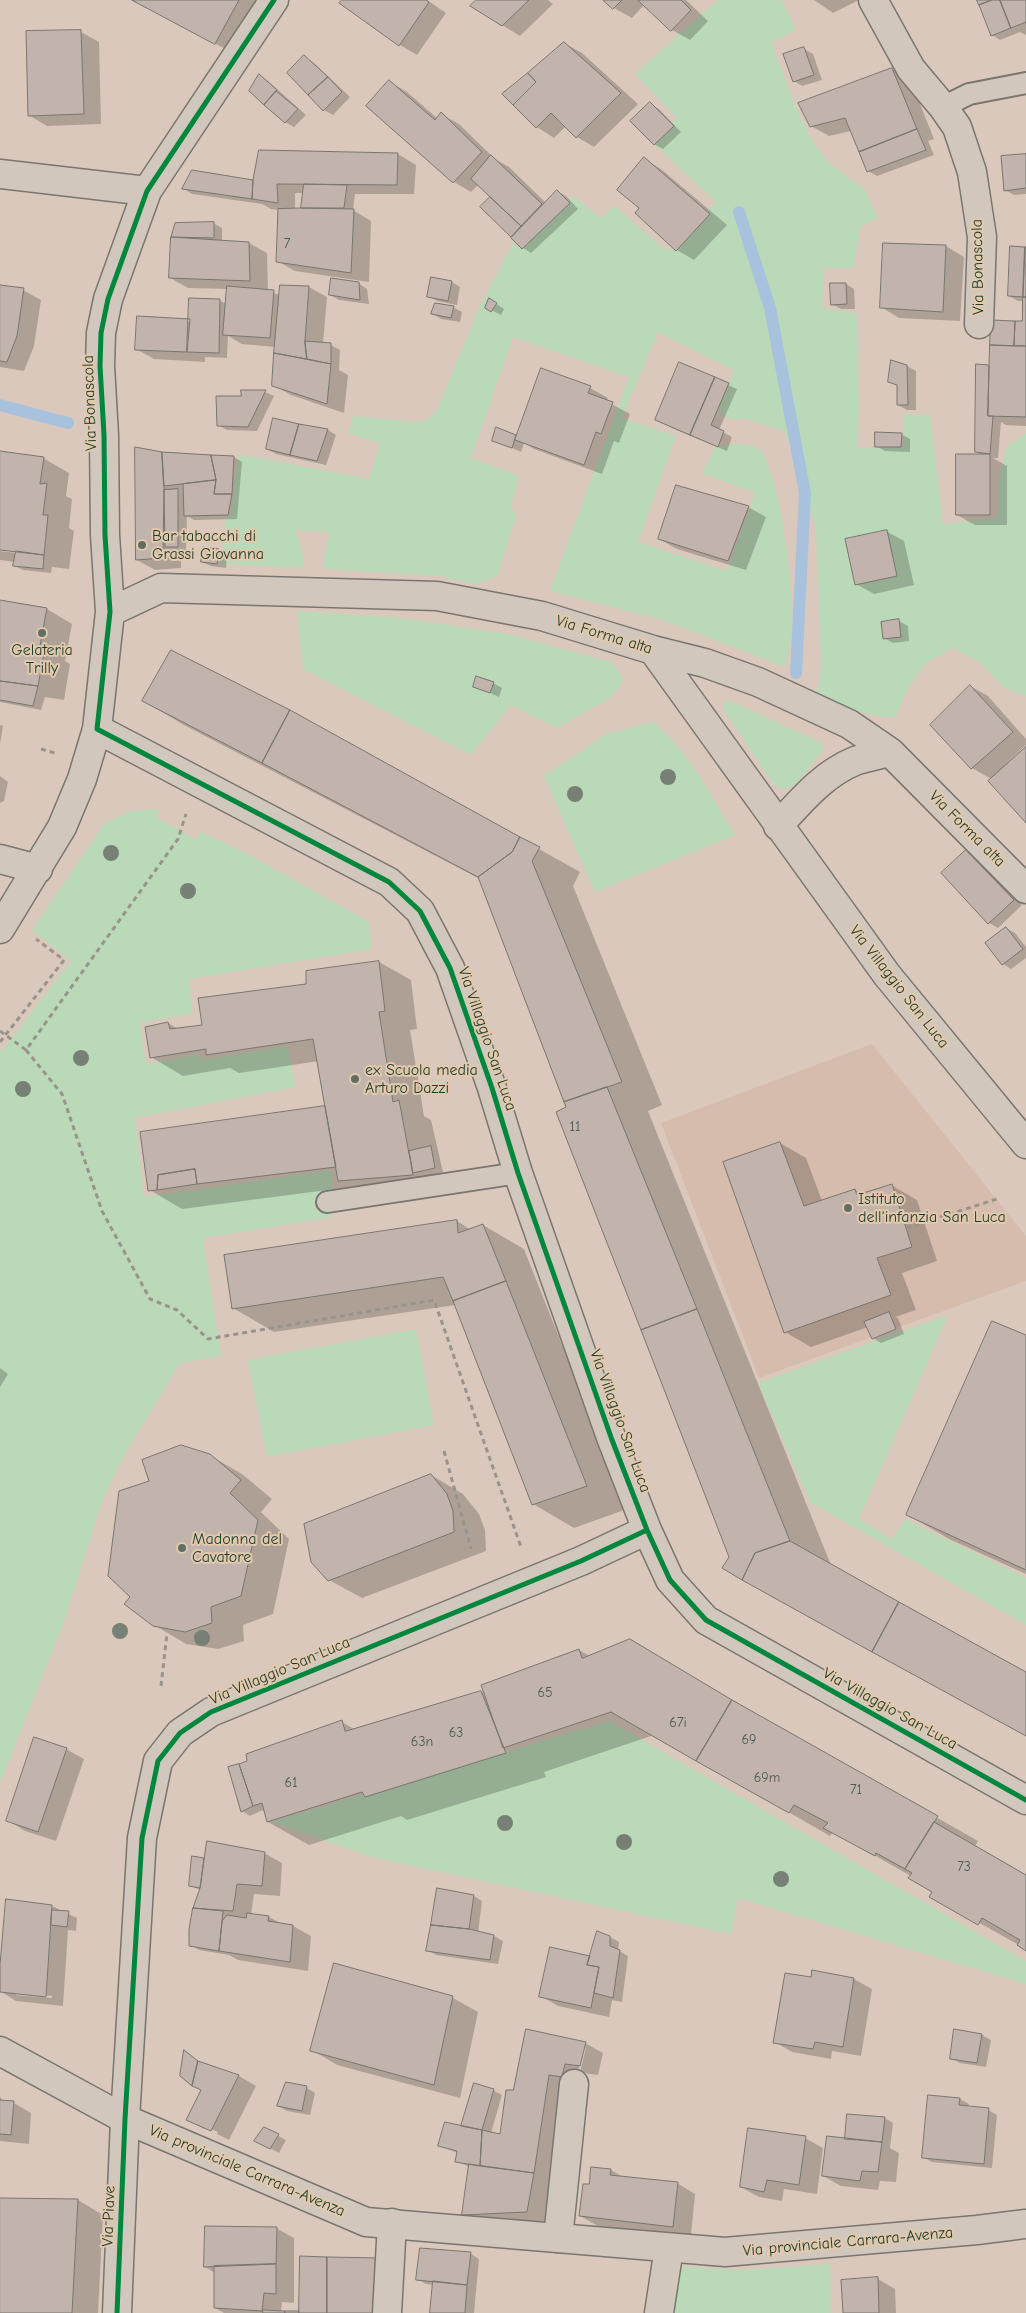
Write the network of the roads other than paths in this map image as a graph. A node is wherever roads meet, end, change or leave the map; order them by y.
1 (274, 0) edge
2 (873, 0) edge
3 (1026, 83) edge
4 (943, 106) junction
5 (0, 174) edge
6 (147, 192) junction
7 (979, 324) dead end
8 (110, 612) junction
9 (653, 650) junction
10 (97, 730) junction
11 (890, 752) junction
12 (778, 826) junction
13 (0, 859) edge
14 (38, 869) junction
15 (1026, 889) edge
16 (0, 929) edge
17 (1026, 1144) edge
18 (518, 1173) junction
19 (327, 1202) dead end
20 (647, 1530) junction
21 (1026, 1800) edge
22 (0, 2051) edge
23 (574, 2084) dead end
24 (125, 2119) junction
25 (392, 2224) junction
26 (1026, 2224) edge
27 (558, 2238) junction
28 (669, 2248) junction
29 (117, 2313) edge
30 (388, 2313) edge
31 (659, 2313) edge

1 - 6 street, Via Bonascola
2 - 4 street, Via Bonascola
3 - 4 lane
4 - 7 street, Via Bonascola
5 - 6 street
6 - 8 street, Via Bonascola
8 - 9 street, Via Forma alta
8 - 10 street, Via Bonascola
9 - 11 street, Via Forma alta
9 - 12 street, Via Villaggio San Luca
10 - 14 street, Via Bonascola
10 - 18 street, Via Villaggio San Luca
11 - 12 street
11 - 15 street, Via Forma alta
12 - 17 street, Via Villaggio San Luca
13 - 14 street
14 - 16 street, Via Bonascola
18 - 19 lane
18 - 20 street, Via Villaggio San Luca
20 - 21 street, Via Villaggio San Luca
20 - 24 street, Via Villaggio San Luca
22 - 24 street, Via provinciale Carrara-Avenza
23 - 27 street
24 - 25 street, Via provinciale Carrara-Avenza
24 - 29 street, Via Piave
25 - 27 street, Via provinciale Carrara-Avenza
25 - 30 street
26 - 28 street, Via provinciale Carrara-Avenza
27 - 28 street, Via provinciale Carrara-Avenza
28 - 31 street

